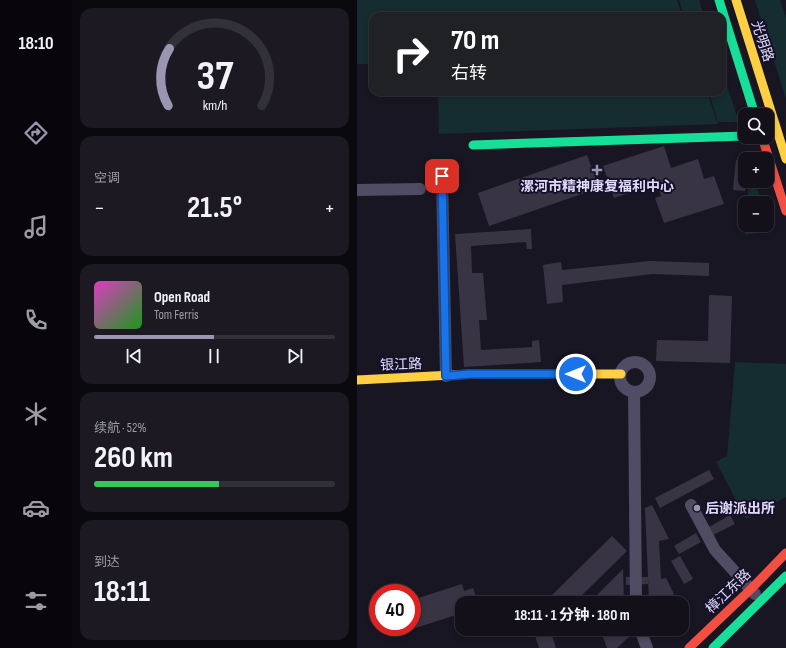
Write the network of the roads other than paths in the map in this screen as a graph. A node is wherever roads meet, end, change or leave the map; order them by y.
1 (719, 0) edge
2 (736, 0) edge
3 (723, 12) edge
4 (726, 22) edge
5 (753, 108) edge
6 (738, 136) edge
7 (765, 144) edge
8 (473, 145) dead end
9 (786, 159) edge
10 (442, 176) dead end
11 (420, 189) dead end
12 (357, 190) edge
13 (786, 211) edge
14 (621, 374) junction
15 (446, 376) junction
16 (357, 380) edge
17 (634, 392) junction
18 (691, 505) dead end
19 (786, 553) edge
20 (786, 576) edge
21 (751, 589) junction
22 (636, 596) edge
23 (761, 601) junction
24 (643, 636) edge
25 (647, 648) edge
26 (689, 648) edge
27 (713, 648) edge

1 - 3 street
2 - 9 street, 光明路
4 - 5 street
6 - 8 street
7 - 13 street
10 - 15 street
11 - 12 street
14 - 15 street, 银江路
14 - 17 street
14 - 17 street
15 - 16 street, 银江路
17 - 22 street
18 - 21 street
19 - 21 street, 樟江东路
20 - 23 street
21 - 23 street
21 - 26 street, 樟江东路
23 - 27 street
24 - 25 street

